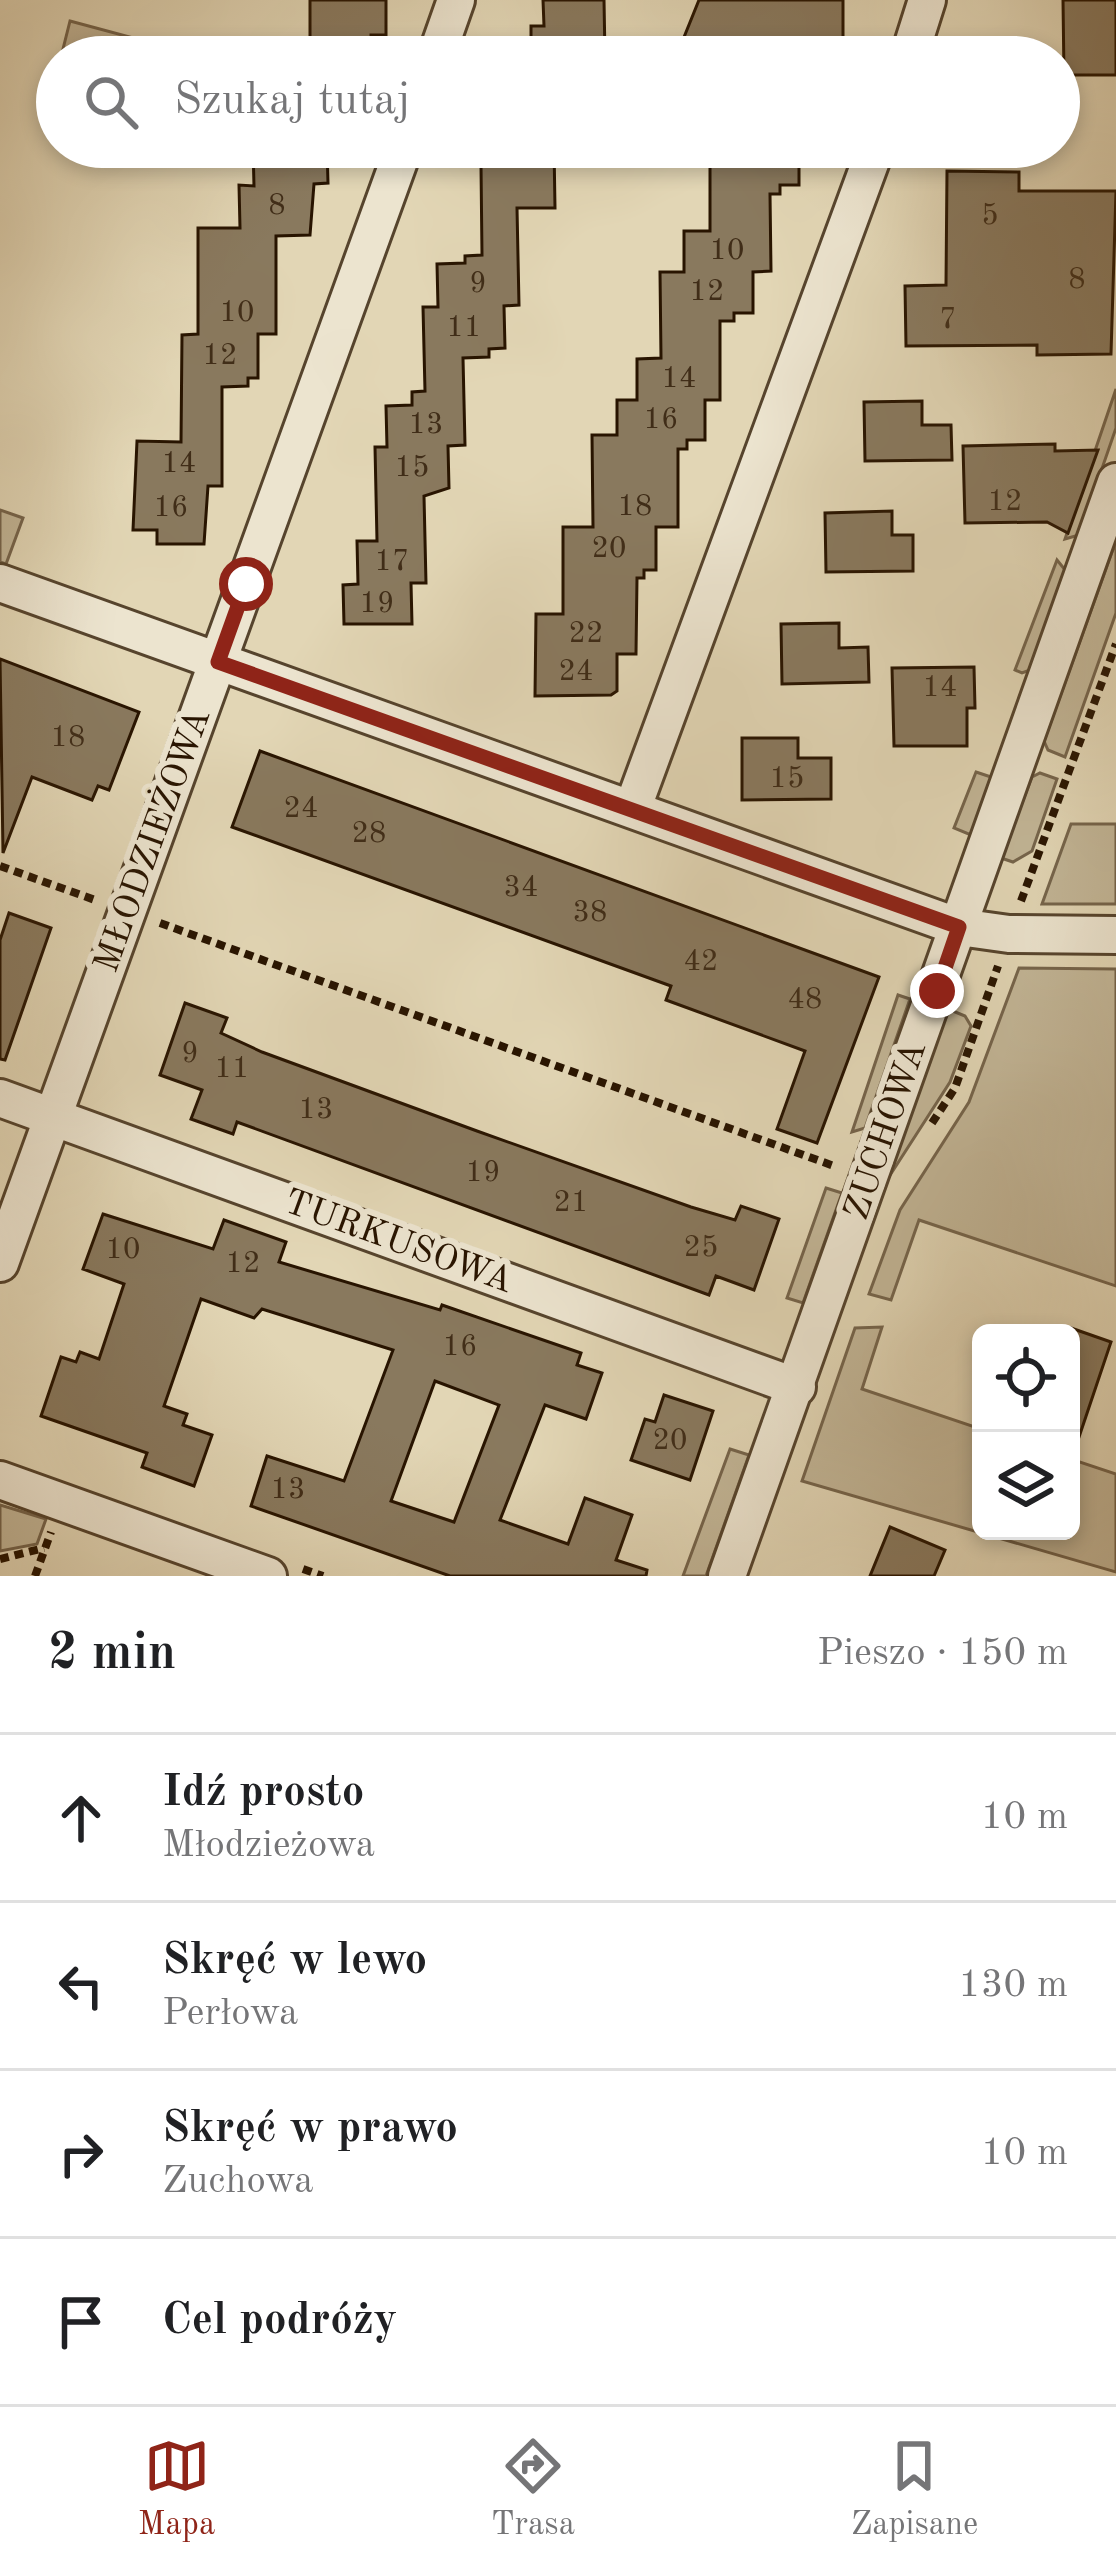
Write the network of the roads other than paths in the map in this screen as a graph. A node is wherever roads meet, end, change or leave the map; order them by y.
1 (456, 0) edge
2 (927, 0) edge
3 (443, 36) edge
4 (916, 36) edge
5 (396, 168) edge
6 (868, 168) edge
7 (1116, 482) edge
8 (0, 583) edge
9 (218, 662) junction
10 (633, 807) junction
11 (959, 927) junction
12 (1116, 934) edge
13 (0, 1098) edge
14 (53, 1118) junction
15 (0, 1263) edge
16 (797, 1388) junction
17 (0, 1480) edge
18 (268, 1576) edge
19 (727, 1576) edge

1 - 3 street
2 - 4 street
5 - 9 street, MŁODZIEŻOWA
6 - 10 street
7 - 11 street, ZUCHOWA
8 - 9 street
9 - 10 street
9 - 14 street, MŁODZIEŻOWA
10 - 11 street
11 - 12 street
11 - 16 street, ZUCHOWA
13 - 14 street, TURKUSOWA
14 - 15 street, MŁODZIEŻOWA
14 - 16 street, TURKUSOWA
16 - 19 street, ZUCHOWA
17 - 18 street

